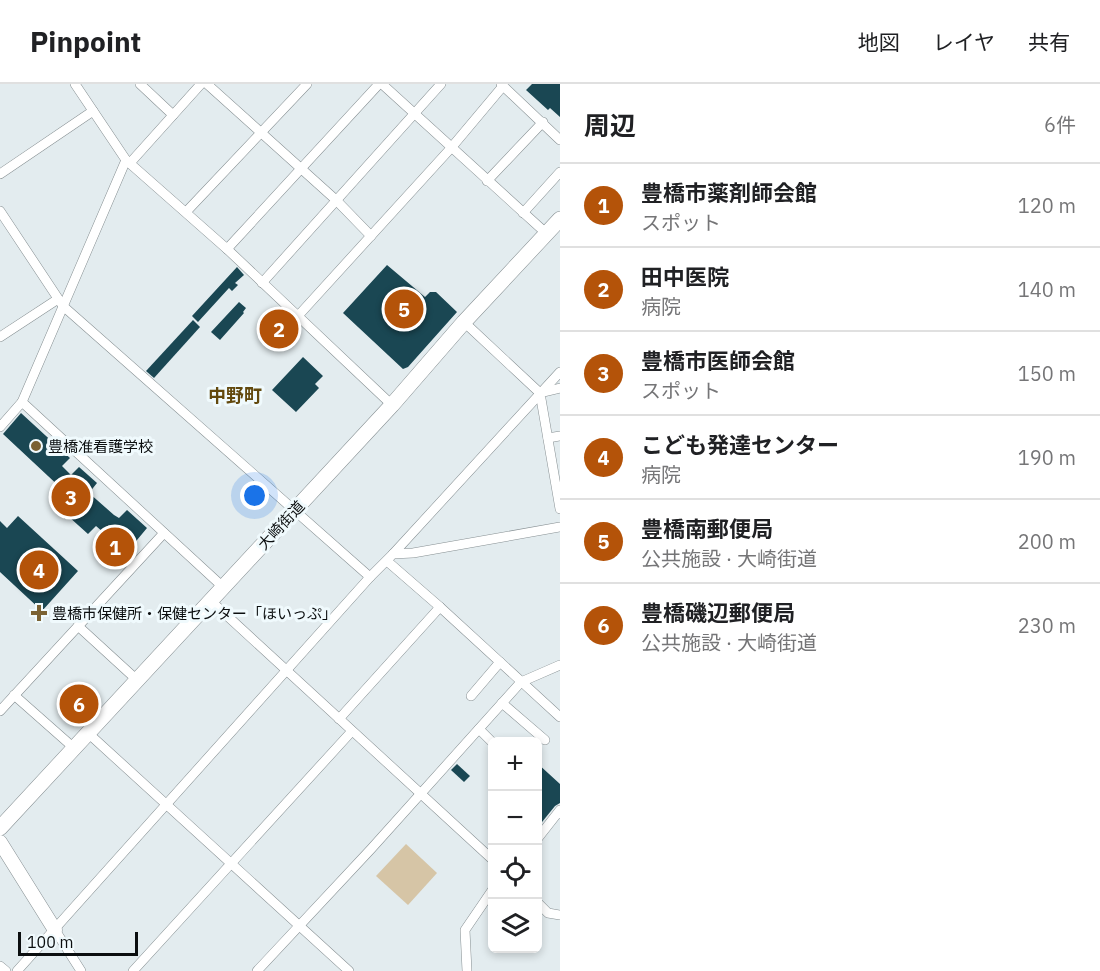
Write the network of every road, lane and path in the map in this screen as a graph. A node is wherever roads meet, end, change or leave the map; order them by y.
1 (75, 84) edge
2 (140, 84) edge
3 (201, 84) edge
4 (207, 84) edge
5 (307, 84) edge
6 (381, 84) edge
7 (441, 84) edge
8 (502, 85) edge
9 (93, 111) junction
10 (173, 115) junction
11 (415, 115) junction
12 (543, 122) junction
13 (560, 132) edge
14 (261, 133) junction
15 (560, 140) edge
16 (451, 148) junction
17 (128, 161) junction
18 (300, 168) junction
19 (560, 172) edge
20 (0, 174) edge
21 (487, 181) junction
22 (336, 200) junction
23 (0, 211) edge
24 (186, 212) junction
25 (523, 213) junction
26 (560, 219) edge
27 (547, 234) junction
28 (371, 236) junction
29 (227, 249) junction
30 (262, 283) junction
31 (61, 302) junction
32 (297, 316) junction
33 (464, 322) junction
34 (0, 337) edge
35 (560, 372) edge
36 (560, 388) edge
37 (540, 393) junction
38 (22, 402) junction
39 (392, 405) junction
40 (0, 427) edge
41 (560, 436) edge
42 (548, 438) junction
43 (558, 481) edge
44 (560, 508) edge
45 (294, 511) junction
46 (560, 527) edge
47 (164, 533) junction
48 (390, 558) junction
49 (370, 577) junction
50 (224, 587) junction
51 (210, 602) junction
52 (440, 607) junction
53 (78, 626) junction
54 (500, 662) junction
55 (560, 664) edge
56 (287, 672) junction
57 (137, 680) junction
58 (521, 682) junction
59 (14, 695) junction
60 (471, 696) dead end
61 (502, 703) junction
62 (0, 711) edge
63 (560, 717) edge
64 (339, 719) junction
65 (479, 729) junction
66 (352, 731) junction
67 (88, 733) junction
68 (488, 739) edge
69 (545, 740) dead end
70 (74, 748) junction
71 (420, 794) junction
72 (165, 805) junction
73 (560, 810) edge
74 (0, 828) edge
75 (542, 832) edge
76 (0, 842) edge
77 (488, 856) edge
78 (232, 863) junction
79 (488, 895) edge
80 (542, 908) edge
81 (560, 915) edge
82 (300, 926) junction
83 (55, 930) junction
84 (0, 966) edge
85 (6, 971) edge
86 (17, 971) edge
87 (81, 971) edge
88 (133, 971) edge
89 (257, 971) edge
90 (349, 971) edge
91 (467, 971) edge

1 - 9 street
2 - 10 street
3 - 10 street
4 - 14 street
5 - 14 street
6 - 11 street
6 - 18 street
7 - 11 street
8 - 12 street
8 - 16 street
9 - 17 street
9 - 20 street
10 - 17 street
11 - 16 street
11 - 22 street
12 - 13 street
12 - 15 street
12 - 21 street
14 - 18 street
14 - 24 street
16 - 21 street
16 - 28 street
17 - 24 street
17 - 31 street
18 - 22 street
18 - 29 street
19 - 25 street
21 - 25 street
22 - 28 street
22 - 30 street
23 - 31 street
24 - 29 street
25 - 27 street
26 - 27 main road, 大崎街道
27 - 33 main road, 大崎街道
28 - 32 street
29 - 30 street
30 - 32 street
31 - 34 street
31 - 38 street
31 - 45 street
32 - 39 street
33 - 37 street
33 - 39 main road, 大崎街道
35 - 37 street
36 - 37 street
37 - 42 street
37 - 48 street
38 - 40 street
38 - 47 street
39 - 45 main road, 大崎街道
41 - 42 street
42 - 43 street
43 - 44 street
45 - 49 street
45 - 50 main road, 大崎街道
46 - 48 street
47 - 50 street
47 - 53 street
48 - 49 street
48 - 52 street
49 - 56 street
50 - 51 main road, 大崎街道
51 - 56 street
51 - 57 main road, 大崎街道
52 - 54 street
52 - 64 street
53 - 57 street
53 - 59 street
54 - 58 street
54 - 60 street
55 - 58 street
56 - 64 street
56 - 72 street
57 - 67 main road, 大崎街道
58 - 61 street
58 - 63 street
59 - 62 street
59 - 70 street
61 - 65 street
61 - 69 street
64 - 66 street
65 - 68 street
65 - 71 street
66 - 71 street
66 - 78 street
67 - 70 main road, 大崎街道
67 - 72 street
70 - 74 main road, 大崎街道
71 - 77 street
71 - 82 street
72 - 78 street
72 - 83 street
73 - 75 street
76 - 83 street
78 - 82 street
78 - 88 street
79 - 91 street
80 - 81 street
82 - 89 street
82 - 90 street
83 - 86 street
83 - 87 street
84 - 85 street

